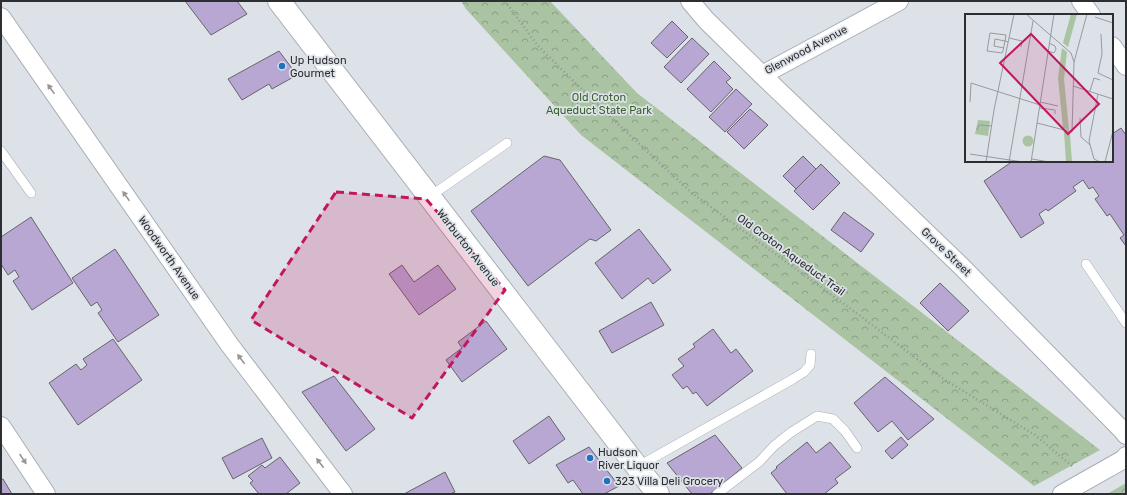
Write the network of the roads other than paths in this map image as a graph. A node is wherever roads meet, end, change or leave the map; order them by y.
1 (690, 1) edge
2 (899, 1) edge
3 (1081, 1) edge
4 (282, 2) edge
5 (1090, 14) edge
6 (1, 18) edge
7 (1113, 47) edge
8 (1126, 66) edge
9 (762, 75) junction
10 (507, 143) dead end
11 (1, 151) edge
12 (31, 193) dead end
13 (429, 197) junction
14 (1086, 264) dead end
15 (1126, 323) edge
16 (811, 354) dead end
17 (1, 426) edge
18 (1126, 435) edge
19 (857, 448) dead end
20 (1126, 456) edge
21 (637, 467) junction
22 (46, 494) edge
23 (343, 494) edge
24 (658, 494) edge
25 (717, 494) edge
26 (1062, 494) edge

1 - 9 street, Glenwood Avenue
2 - 9 street, Glenwood Avenue
3 - 5 street
4 - 13 street, Warburton Avenue
23 -> 6 street, Woodworth Avenue
7 - 8 street
9 - 18 street, Grove Street
10 - 13 lane
11 - 12 lane
13 - 21 street, Warburton Avenue
14 - 15 lane
16 - 21 lane
17 -> 22 street
19 - 25 lane
20 - 26 street
21 - 24 street, Warburton Avenue

